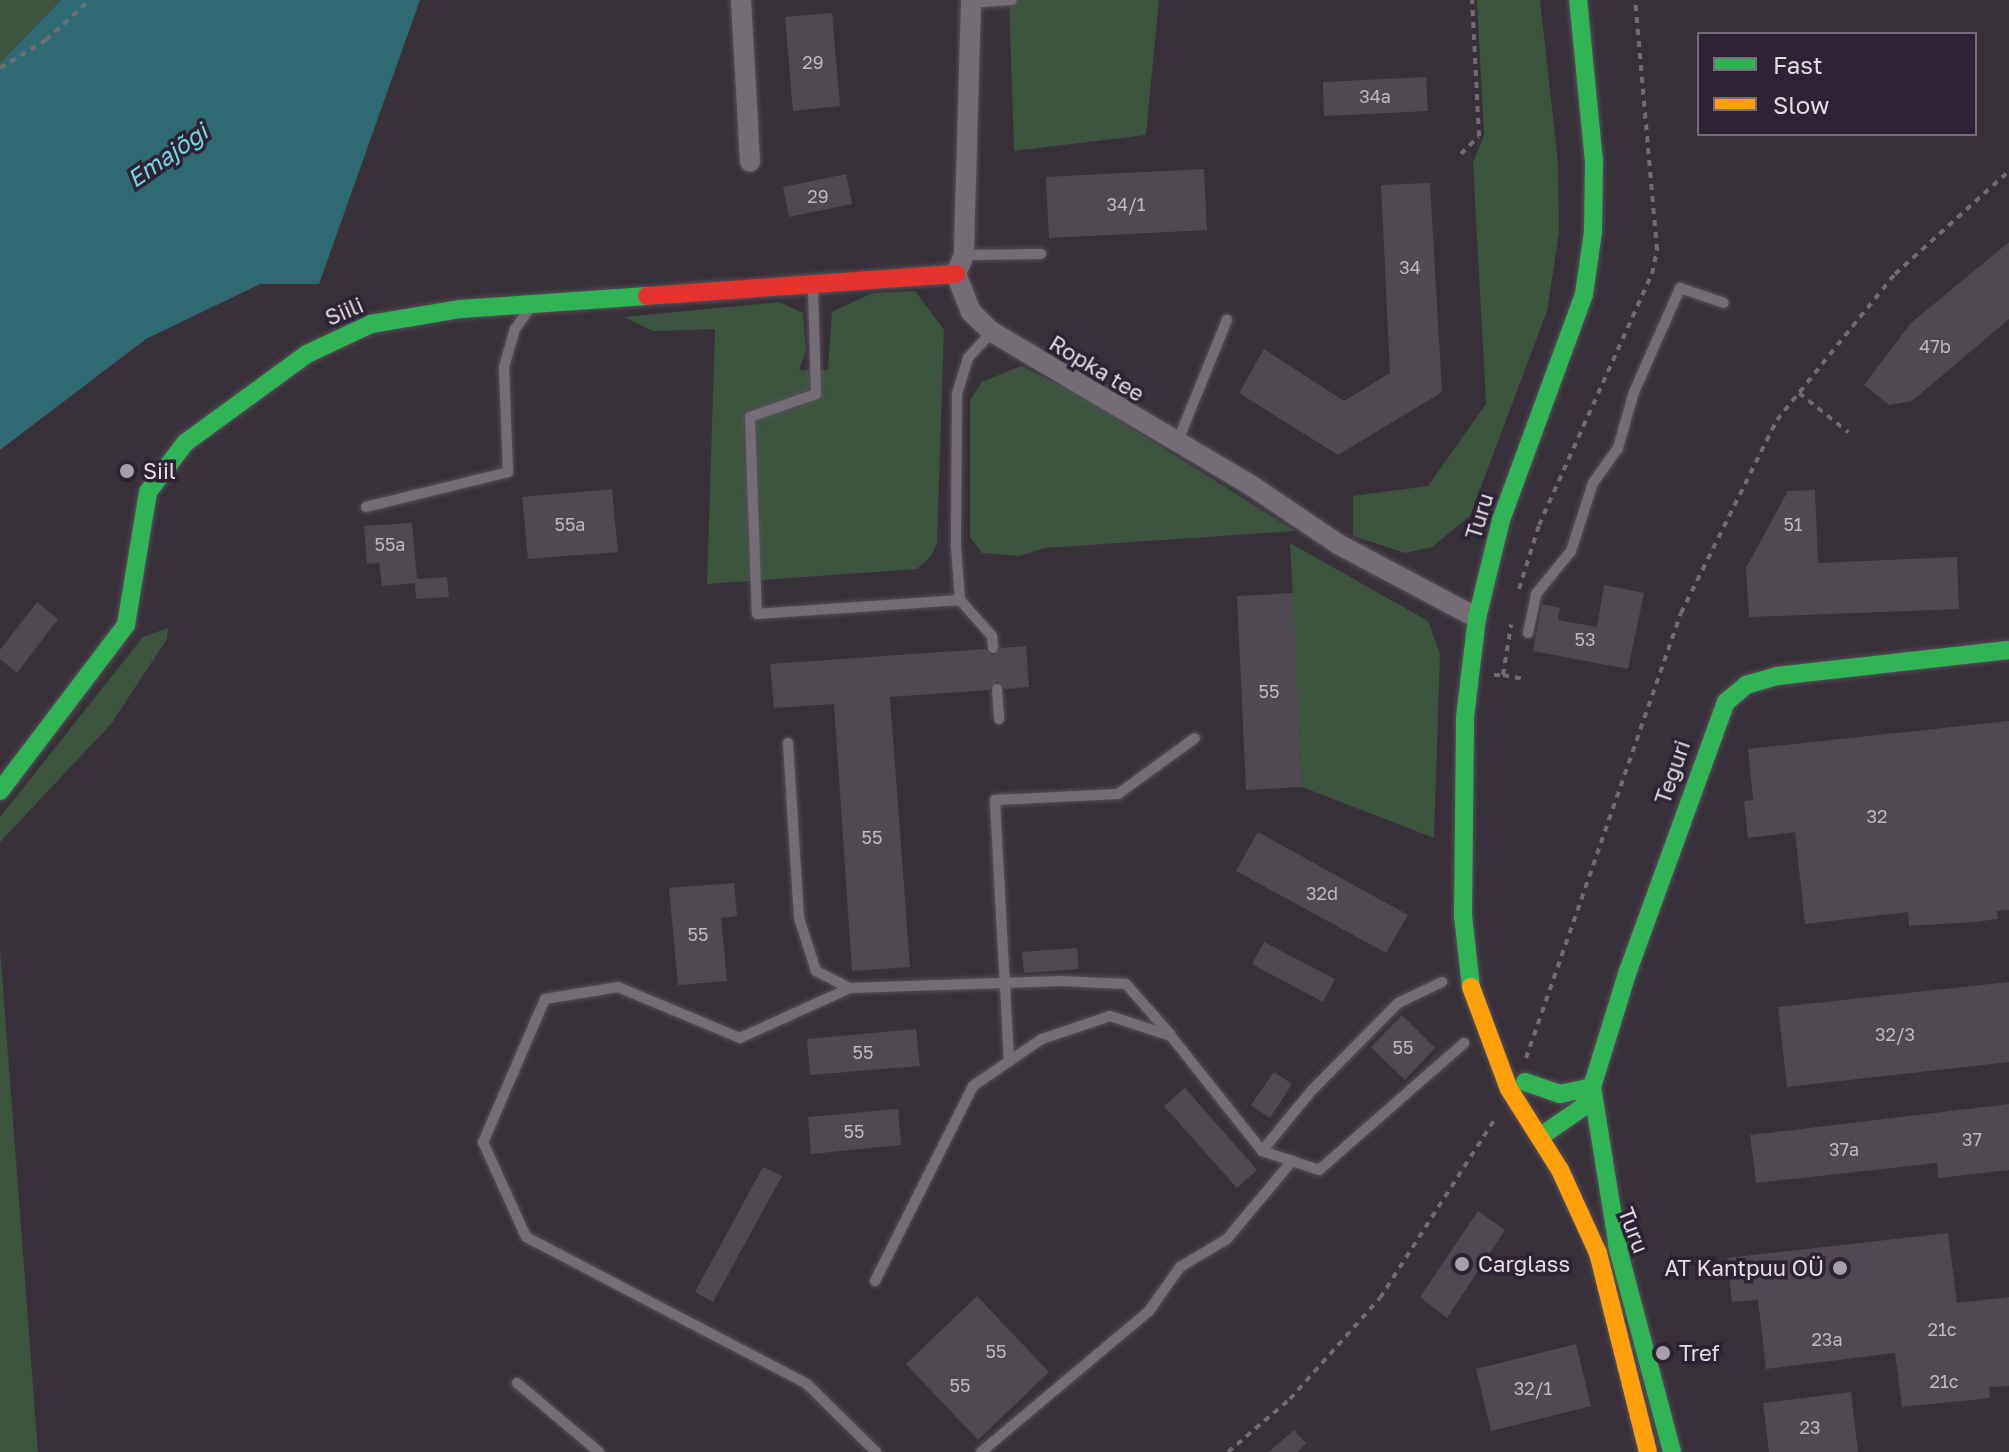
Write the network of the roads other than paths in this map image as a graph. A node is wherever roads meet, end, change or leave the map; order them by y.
1 (741, 0) edge
2 (1012, 0) edge
3 (1578, 0) edge
4 (971, 2) edge
5 (750, 162) dead end
6 (1041, 254) dead end
7 (960, 265) junction
8 (813, 282) junction
9 (1724, 303) dead end
10 (533, 304) junction
11 (1227, 320) dead end
12 (992, 332) junction
13 (1177, 443) junction
14 (366, 507) dead end
15 (960, 600) junction
16 (1477, 618) junction
17 (1528, 633) dead end
18 (993, 648) dead end
19 (2009, 650) edge
20 (997, 689) dead end
21 (999, 719) dead end
22 (1195, 738) dead end
23 (788, 743) dead end
24 (0, 791) edge
25 (1442, 982) dead end
26 (1005, 983) junction
27 (850, 988) junction
28 (1171, 1036) junction
29 (1464, 1043) dead end
30 (1009, 1061) junction
31 (1518, 1083) junction
32 (1592, 1087) junction
33 (1558, 1126) junction
34 (1541, 1136) junction
35 (1262, 1151) junction
36 (1292, 1161) junction
37 (1618, 1247) junction
38 (875, 1281) dead end
39 (517, 1383) dead end
40 (599, 1452) edge
41 (876, 1452) edge
42 (981, 1452) edge
43 (1648, 1452) edge
44 (1672, 1452) edge

1 - 5 street
2 - 4 lane
3 - 16 street, Turu
4 - 7 street, Ropka tee
6 - 7 lane
7 - 8 street, Siili
7 - 12 street, Ropka tee
8 - 10 street, Siili
8 - 15 lane
9 - 17 lane
10 - 14 lane
10 - 24 street, Siili
11 - 13 lane
12 - 13 street, Ropka tee
12 - 15 lane
13 - 16 street, Ropka tee
15 - 18 lane
16 - 31 street, Turu
19 - 32 street, Teguri
20 - 21 lane
22 - 26 lane
23 - 27 lane
25 - 35 lane
26 - 27 lane
26 - 28 lane
26 - 30 lane
27 - 41 lane
28 - 30 lane
28 - 35 lane
29 - 36 lane
30 - 38 lane
31 - 32 street
31 - 33 street, Turu
31 - 34 street, Turu
32 - 33 street, Teguri
32 - 37 street
33 - 34 street, Teguri
33 - 37 street, Turu
34 - 43 street, Turu
35 - 36 lane
36 - 42 lane
37 - 44 street, Turu
39 - 40 lane

